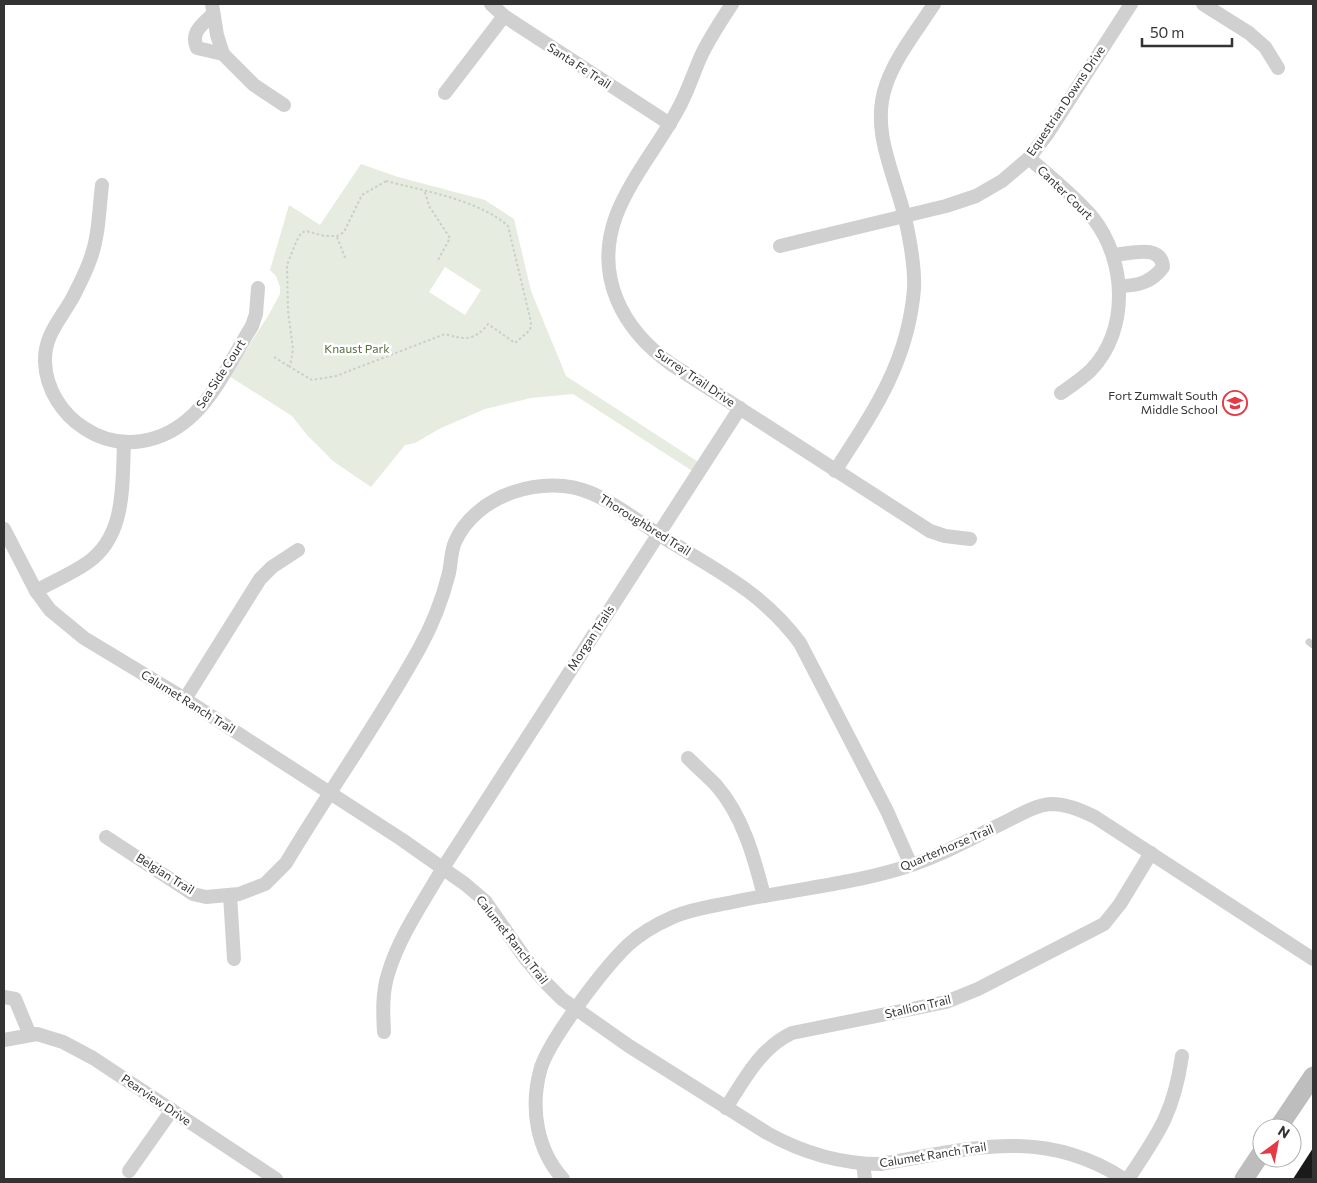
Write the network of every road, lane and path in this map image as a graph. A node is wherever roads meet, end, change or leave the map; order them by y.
1 (492, 4) edge
2 (732, 4) edge
3 (934, 4) edge
4 (1131, 4) edge
5 (1203, 4) edge
6 (212, 9) edge
7 (504, 16) junction
8 (223, 54) junction
9 (1278, 68) dead end
10 (445, 94) dead end
11 (284, 105) dead end
12 (670, 124) junction
13 (1029, 158) junction
14 (102, 185) dead end
15 (425, 192) junction
16 (905, 218) junction
17 (337, 236) junction
18 (780, 246) dead end
19 (1113, 255) junction
20 (346, 260) dead end
21 (437, 262) dead end
22 (1120, 286) junction
23 (258, 288) dead end
24 (274, 357) dead end
25 (290, 367) junction
26 (1061, 393) dead end
27 (740, 408) junction
28 (124, 444) junction
29 (835, 470) junction
30 (4, 529) edge
31 (658, 534) junction
32 (970, 539) dead end
33 (298, 550) dead end
34 (36, 591) junction
35 (185, 699) junction
36 (688, 758) dead end
37 (328, 793) junction
38 (106, 837) dead end
39 (1151, 853) junction
40 (911, 866) junction
41 (443, 868) junction
42 (230, 895) junction
43 (764, 896) junction
44 (234, 959) dead end
45 (1313, 959) edge
46 (4, 997) edge
47 (576, 1010) junction
48 (384, 1032) dead end
49 (30, 1035) junction
50 (4, 1040) edge
51 (1182, 1056) dead end
52 (1313, 1076) edge
53 (726, 1108) junction
54 (172, 1110) junction
55 (1285, 1118) edge
56 (863, 1164) junction
57 (1252, 1167) edge
58 (129, 1171) dead end
59 (276, 1179) edge
60 (563, 1179) edge
61 (865, 1179) edge
62 (1126, 1179) edge
63 (1244, 1179) edge

1 - 7 street, Santa Fe Trail
2 - 12 street, Surrey Trail Drive
3 - 16 street
4 - 13 street, Equestrian Downs Drive
5 - 9 street
6 - 8 street
6 - 8 street
7 - 10 street
7 - 12 street, Santa Fe Trail
8 - 11 street
12 - 27 street, Surrey Trail Drive
13 - 16 street, Equestrian Downs Drive
13 - 19 street, Canter Court
14 - 28 street
15 - 17 path
15 - 21 path
15 - 25 path
16 - 18 street, Equestrian Downs Drive
16 - 29 street
17 - 20 path
17 - 25 path
19 - 22 street, Canter Court
19 - 22 street
22 - 26 street, Canter Court
23 - 28 street, Sea Side Court
24 - 25 path
27 - 29 street, Surrey Trail Drive
27 - 31 street, Morgan Trails
28 - 34 street
29 - 32 street, Surrey Trail Drive
30 - 34 street, Calumet Ranch Trail
31 - 37 street, Thoroughbred Trail
31 - 40 street, Thoroughbred Trail
31 - 41 street, Morgan Trails
33 - 35 street
34 - 35 street, Calumet Ranch Trail
35 - 37 street, Calumet Ranch Trail
36 - 43 street
37 - 41 street, Calumet Ranch Trail
37 - 42 street, Belgian Trail
38 - 42 street, Belgian Trail
39 - 40 street, Quarterhorse Trail
39 - 45 street, Quarterhorse Trail
39 - 53 street, Stallion Trail
40 - 43 street, Quarterhorse Trail
41 - 47 street, Calumet Ranch Trail
41 - 48 street, Morgan Trails
42 - 44 street
43 - 47 street, Quarterhorse Trail
46 - 49 street
47 - 53 street, Calumet Ranch Trail
47 - 60 street, Quarterhorse Trail
49 - 50 street, Pearview Drive
49 - 54 street, Pearview Drive
51 - 62 street
52 - 55 main road
53 - 56 street, Calumet Ranch Trail
54 - 58 street
54 - 59 street, Pearview Drive
56 - 61 street
56 - 62 street, Calumet Ranch Trail
57 - 63 main road

